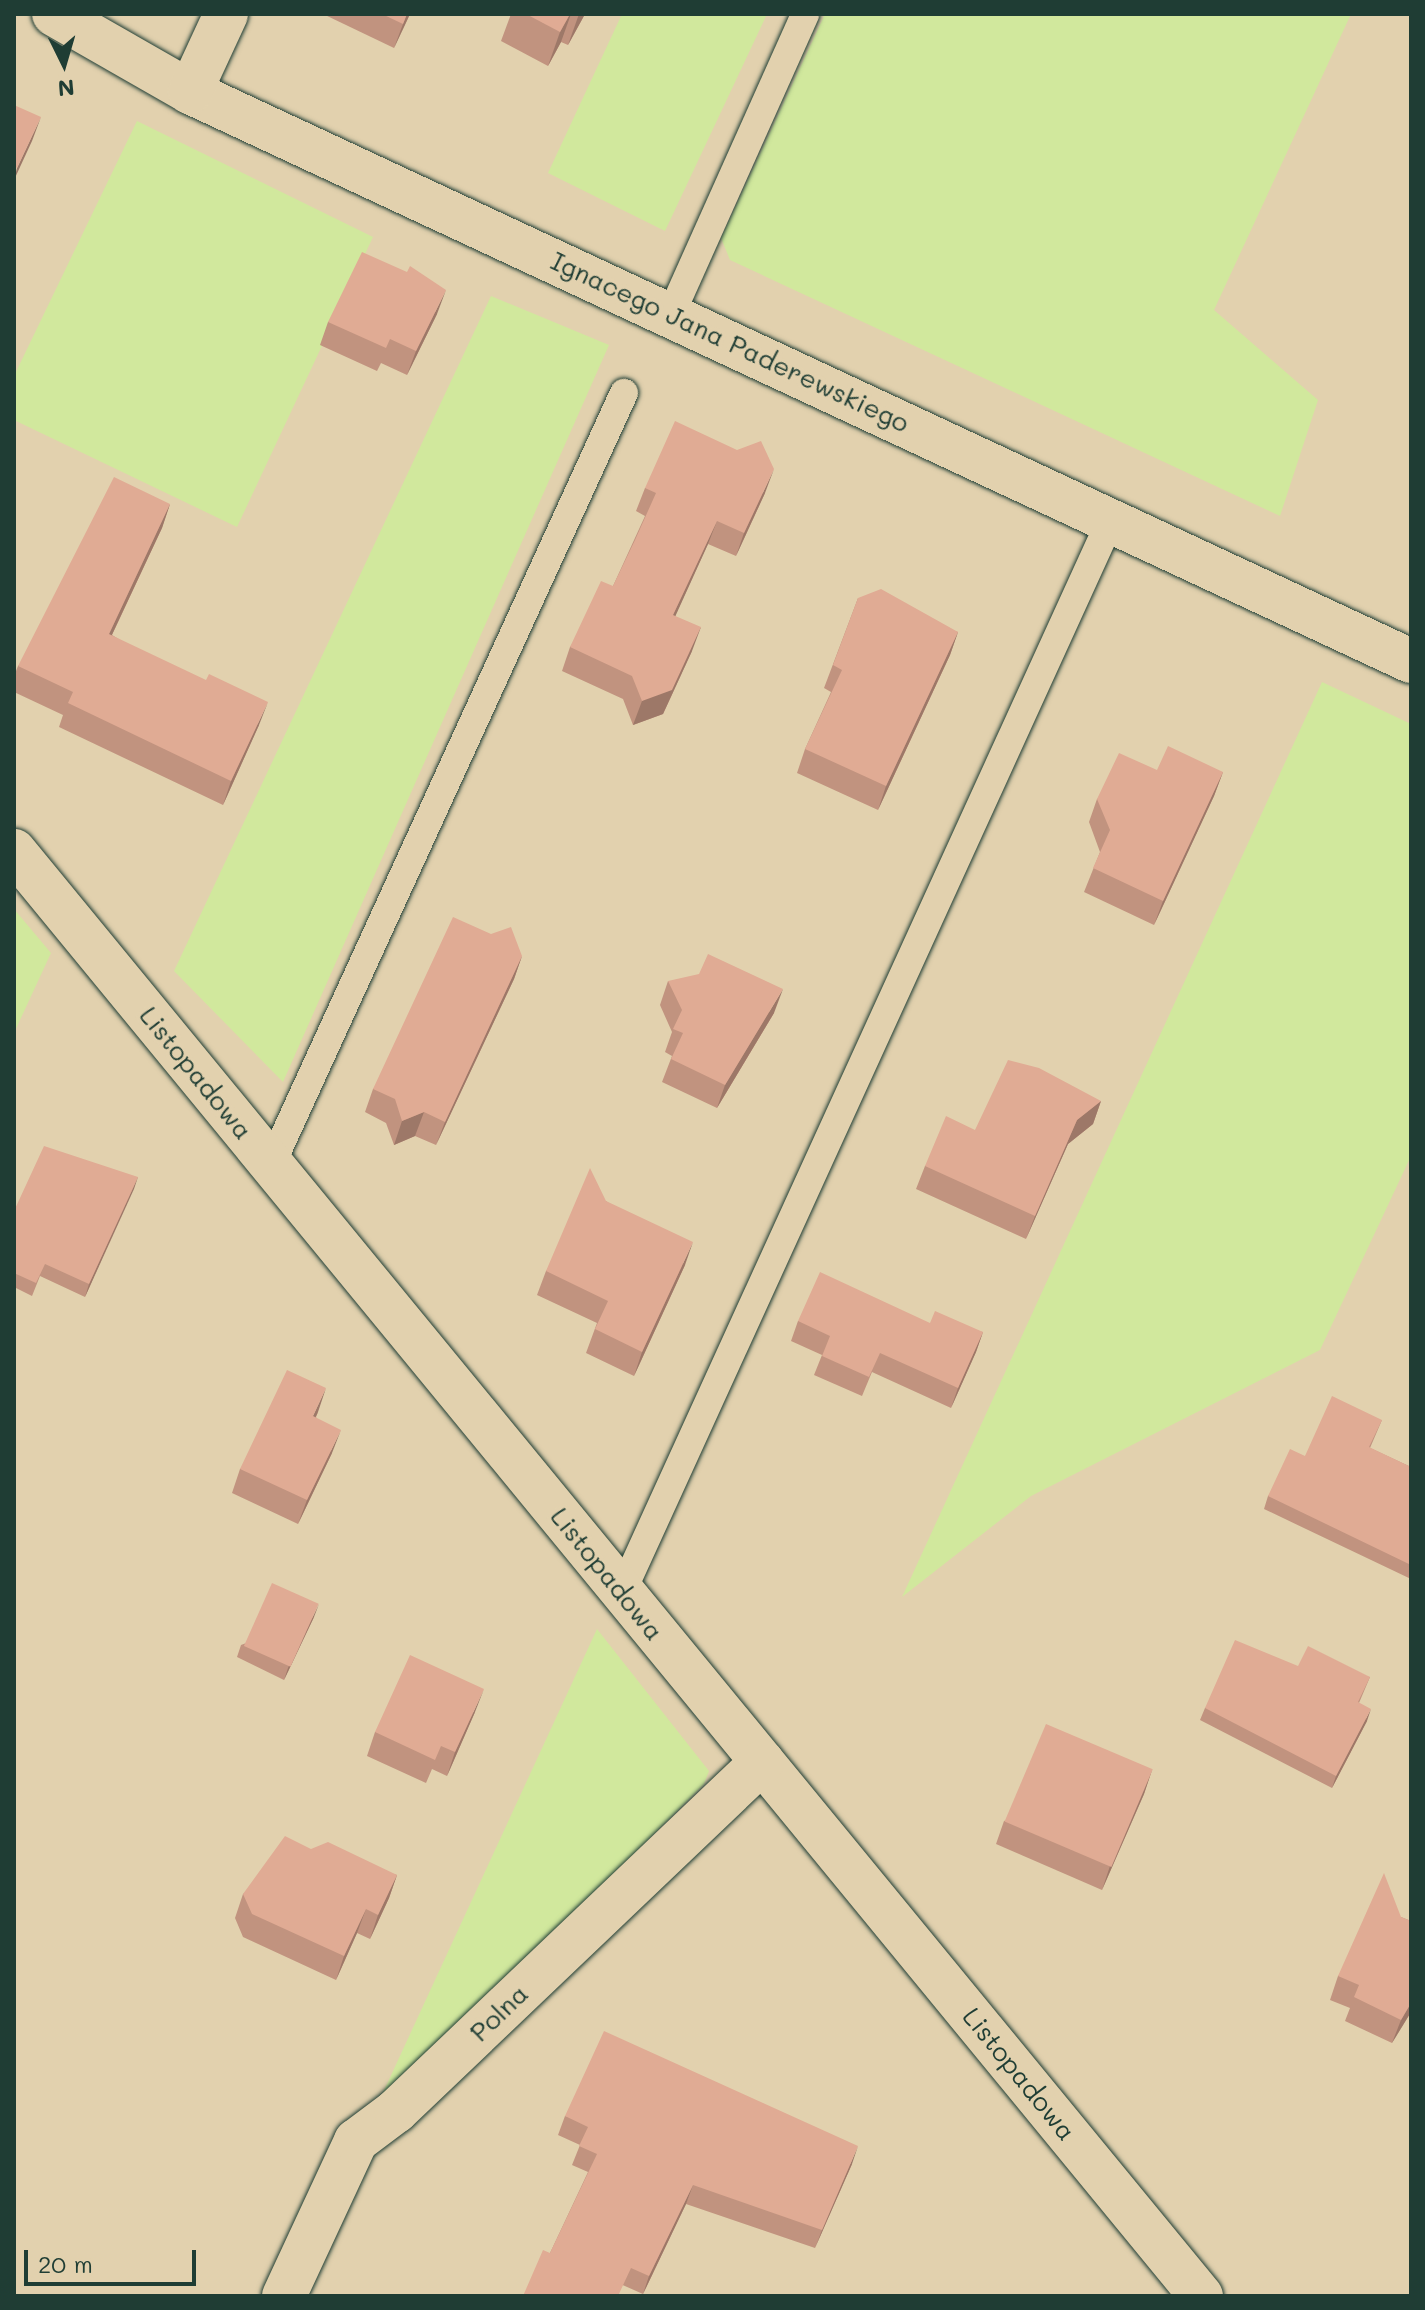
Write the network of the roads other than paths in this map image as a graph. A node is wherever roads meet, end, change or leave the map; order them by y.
1 (54, 14) edge
2 (226, 14) edge
3 (805, 14) edge
4 (190, 92) junction
5 (672, 312) junction
6 (624, 393) dead end
7 (1109, 524) junction
8 (1411, 661) edge
9 (14, 851) edge
10 (271, 1165) junction
11 (622, 1592) junction
12 (762, 1762) junction
13 (284, 2296) edge
14 (1201, 2296) edge

1 - 4 street, Ignacego Jana Paderewskiego
2 - 4 street
3 - 5 lane
4 - 5 street, Ignacego Jana Paderewskiego
5 - 7 street, Ignacego Jana Paderewskiego
6 - 10 lane
7 - 8 street, Ignacego Jana Paderewskiego
7 - 11 lane
9 - 10 street, Listopadowa
10 - 11 street, Listopadowa
11 - 12 street, Listopadowa
12 - 13 street, Polna
12 - 14 street, Listopadowa

